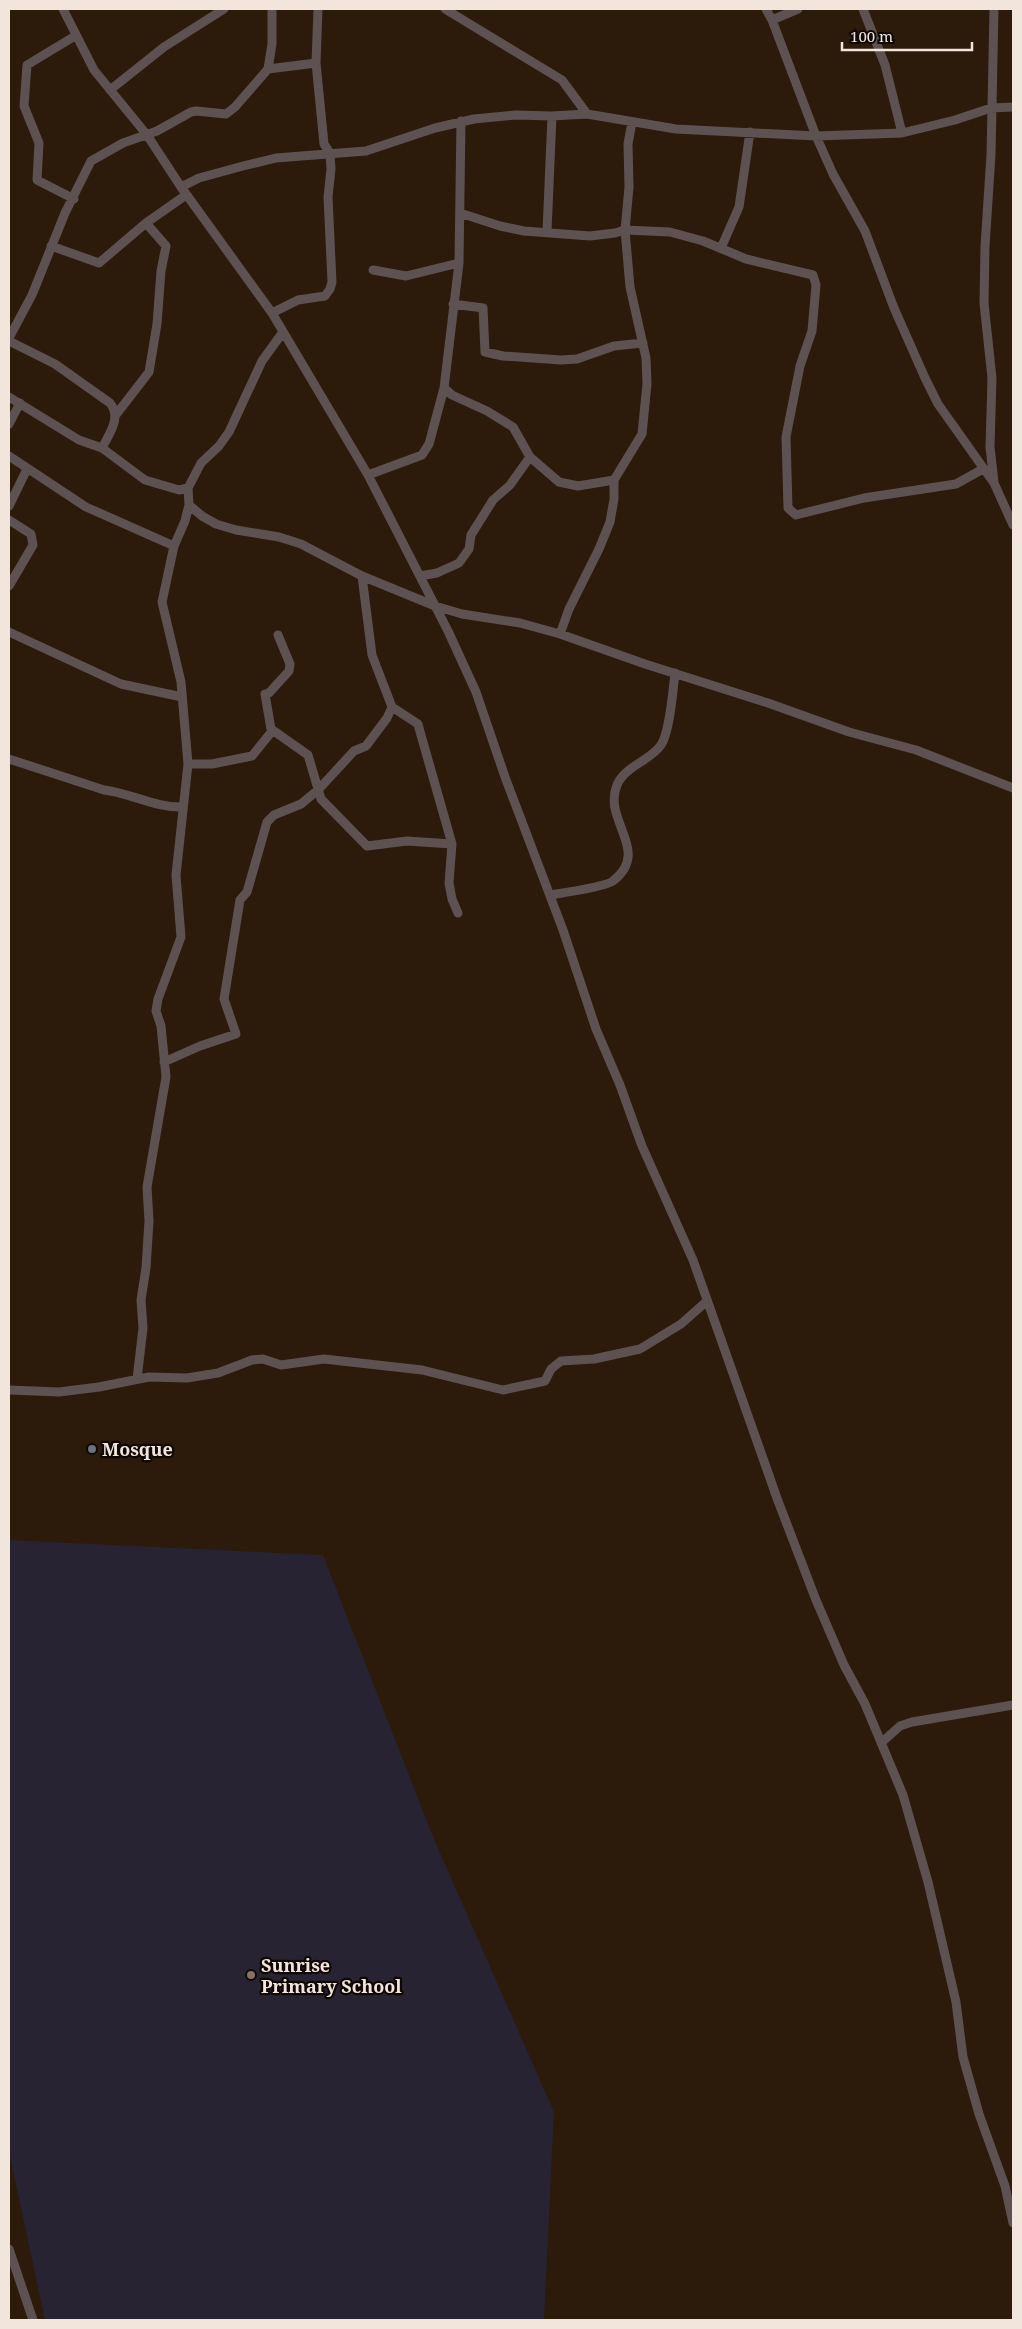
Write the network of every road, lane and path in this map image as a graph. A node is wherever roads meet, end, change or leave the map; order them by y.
1 (63, 9) edge
2 (224, 9) edge
3 (272, 9) edge
4 (318, 9) edge
5 (444, 9) edge
6 (766, 9) edge
7 (798, 9) edge
8 (863, 9) edge
9 (994, 9) edge
10 (772, 20) junction
11 (75, 36) junction
12 (316, 63) junction
13 (268, 69) junction
14 (110, 90) junction
15 (1013, 107) edge
16 (990, 108) junction
17 (587, 114) junction
18 (552, 116) junction
19 (461, 121) junction
20 (632, 122) junction
21 (750, 132) junction
22 (902, 133) junction
23 (146, 135) junction
24 (816, 136) junction
25 (330, 153) junction
26 (181, 187) junction
27 (186, 196) junction
28 (74, 199) junction
29 (460, 213) junction
30 (146, 223) junction
31 (626, 230) junction
32 (547, 231) junction
33 (51, 246) junction
34 (721, 248) junction
35 (459, 263) junction
36 (373, 270) dead end
37 (453, 304) junction
38 (272, 313) junction
39 (283, 332) junction
40 (9, 339) edge
41 (643, 343) junction
42 (444, 388) junction
43 (9, 397) edge
44 (20, 403) junction
45 (115, 416) junction
46 (9, 424) edge
47 (102, 448) junction
48 (9, 456) edge
49 (530, 457) junction
50 (27, 469) junction
51 (983, 469) junction
52 (368, 475) junction
53 (614, 480) junction
54 (994, 483) junction
55 (188, 488) junction
56 (189, 505) junction
57 (9, 506) edge
58 (9, 520) edge
59 (1013, 525) edge
60 (174, 546) junction
61 (362, 576) junction
62 (420, 576) junction
63 (9, 586) edge
64 (435, 606) junction
65 (9, 632) edge
66 (560, 634) junction
67 (278, 635) dead end
68 (675, 673) junction
69 (182, 697) junction
70 (392, 707) junction
71 (273, 730) junction
72 (9, 759) edge
73 (188, 764) junction
74 (1013, 788) edge
75 (318, 790) junction
76 (183, 807) junction
77 (452, 844) junction
78 (550, 895) junction
79 (458, 912) dead end
80 (164, 1062) junction
81 (707, 1301) junction
82 (137, 1379) junction
83 (9, 1390) edge
84 (1013, 1705) edge
85 (880, 1743) junction
86 (1013, 2224) edge
87 (9, 2249) edge
88 (33, 2320) edge

1 - 11 street
2 - 14 street
3 - 13 street
4 - 12 street
5 - 17 street
6 - 10 street
7 - 10 street
8 - 22 street
9 - 16 street
10 - 24 street
11 - 14 street
11 - 28 street
12 - 13 street
12 - 25 street
13 - 23 street
14 - 23 street
15 - 16 street
16 - 22 street
16 - 54 street
17 - 18 street
17 - 20 street
18 - 19 street
18 - 32 street
19 - 25 street
19 - 29 street
20 - 21 street
20 - 31 street
21 - 24 street
21 - 34 street
22 - 24 street
23 - 26 street
23 - 28 street
24 - 51 street
25 - 26 street
25 - 38 street
26 - 27 street
27 - 30 street
27 - 38 street
28 - 33 street
29 - 32 street
29 - 35 street
30 - 33 street
30 - 45 street
31 - 32 street
31 - 34 street
31 - 41 street
33 - 40 street
34 - 51 street
35 - 36 street
35 - 37 street
37 - 41 street
37 - 42 street
38 - 39 street
39 - 52 street
39 - 55 street
40 - 45 street
41 - 53 street
42 - 49 street
42 - 52 street
43 - 44 street
44 - 46 street
44 - 47 street
45 - 47 street
47 - 55 street
48 - 50 street
49 - 53 street
49 - 62 street
50 - 57 street
50 - 60 street
51 - 54 street
52 - 62 street
53 - 66 street
54 - 59 street
55 - 56 street
56 - 60 street
56 - 61 street
58 - 63 street
60 - 69 street
61 - 64 street
61 - 70 street
62 - 64 street
64 - 66 street
64 - 78 street
65 - 69 street
66 - 68 street
67 - 71 street
68 - 74 street
68 - 78 street
69 - 73 street
70 - 75 street
70 - 77 street
71 - 73 street
71 - 75 street
72 - 76 street
73 - 76 street
75 - 77 street
75 - 80 street
76 - 80 street
77 - 79 street
78 - 81 street
80 - 82 street
81 - 82 street
81 - 85 street
82 - 83 street
84 - 85 street
85 - 86 street
87 - 88 street

